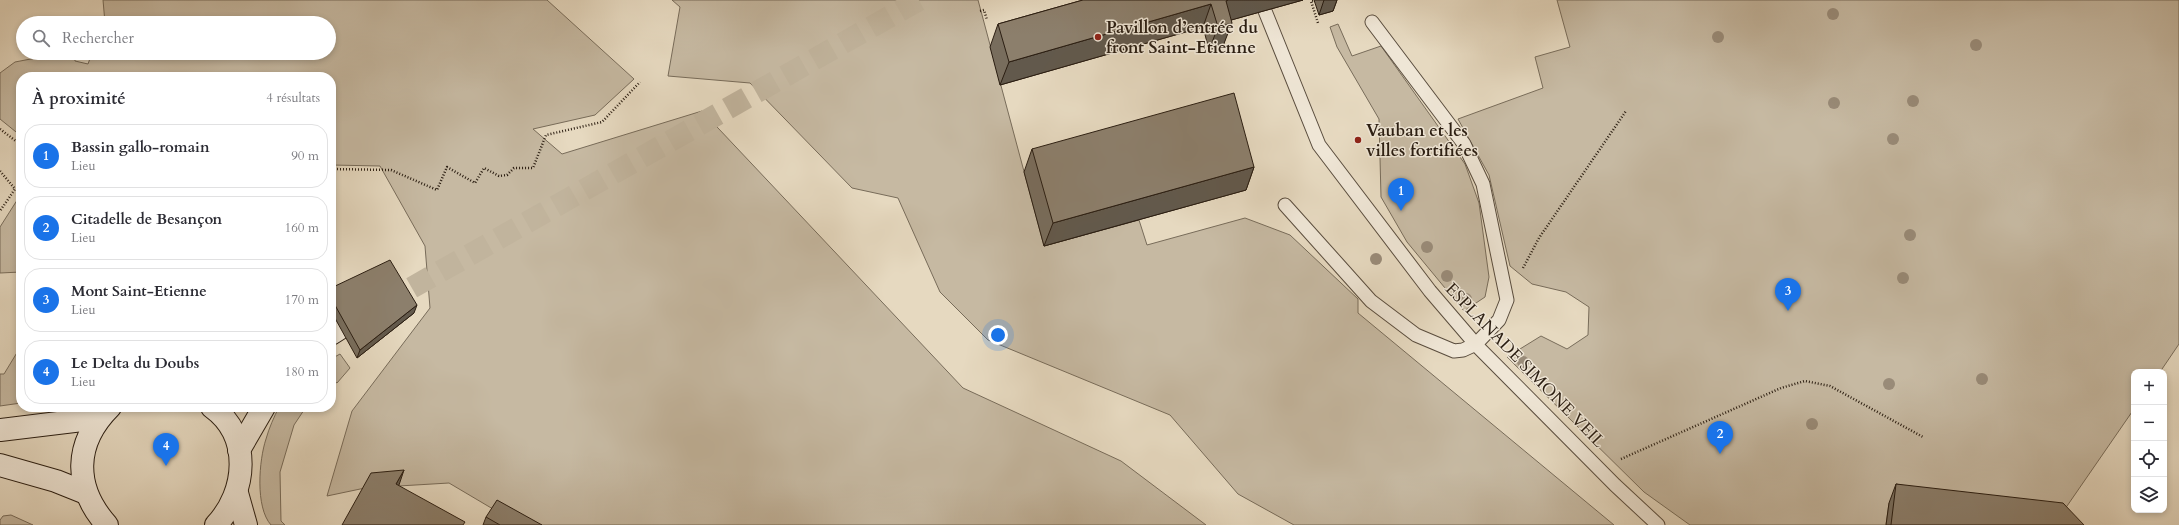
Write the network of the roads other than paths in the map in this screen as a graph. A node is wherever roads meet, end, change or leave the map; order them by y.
1 (1265, 11) dead end
2 (1372, 22) dead end
3 (1285, 205) dead end
4 (1476, 344) junction
5 (105, 412) edge
6 (216, 412) edge
7 (261, 412) edge
8 (0, 430) edge
9 (239, 450) junction
10 (0, 466) edge
11 (86, 493) junction
12 (237, 493) junction
13 (107, 525) edge
14 (216, 525) edge
15 (246, 525) edge
16 (1658, 525) edge

1 - 4 lane, ESPLANADE SIMONE VEIL
2 - 4 lane
3 - 4 lane
4 - 16 lane, ESPLANADE SIMONE VEIL
5 - 8 main road
5 - 11 main road
6 - 9 main road
7 - 9 main road
9 - 12 main road
10 - 11 main road
11 - 13 main road
12 - 14 main road
12 - 15 main road

